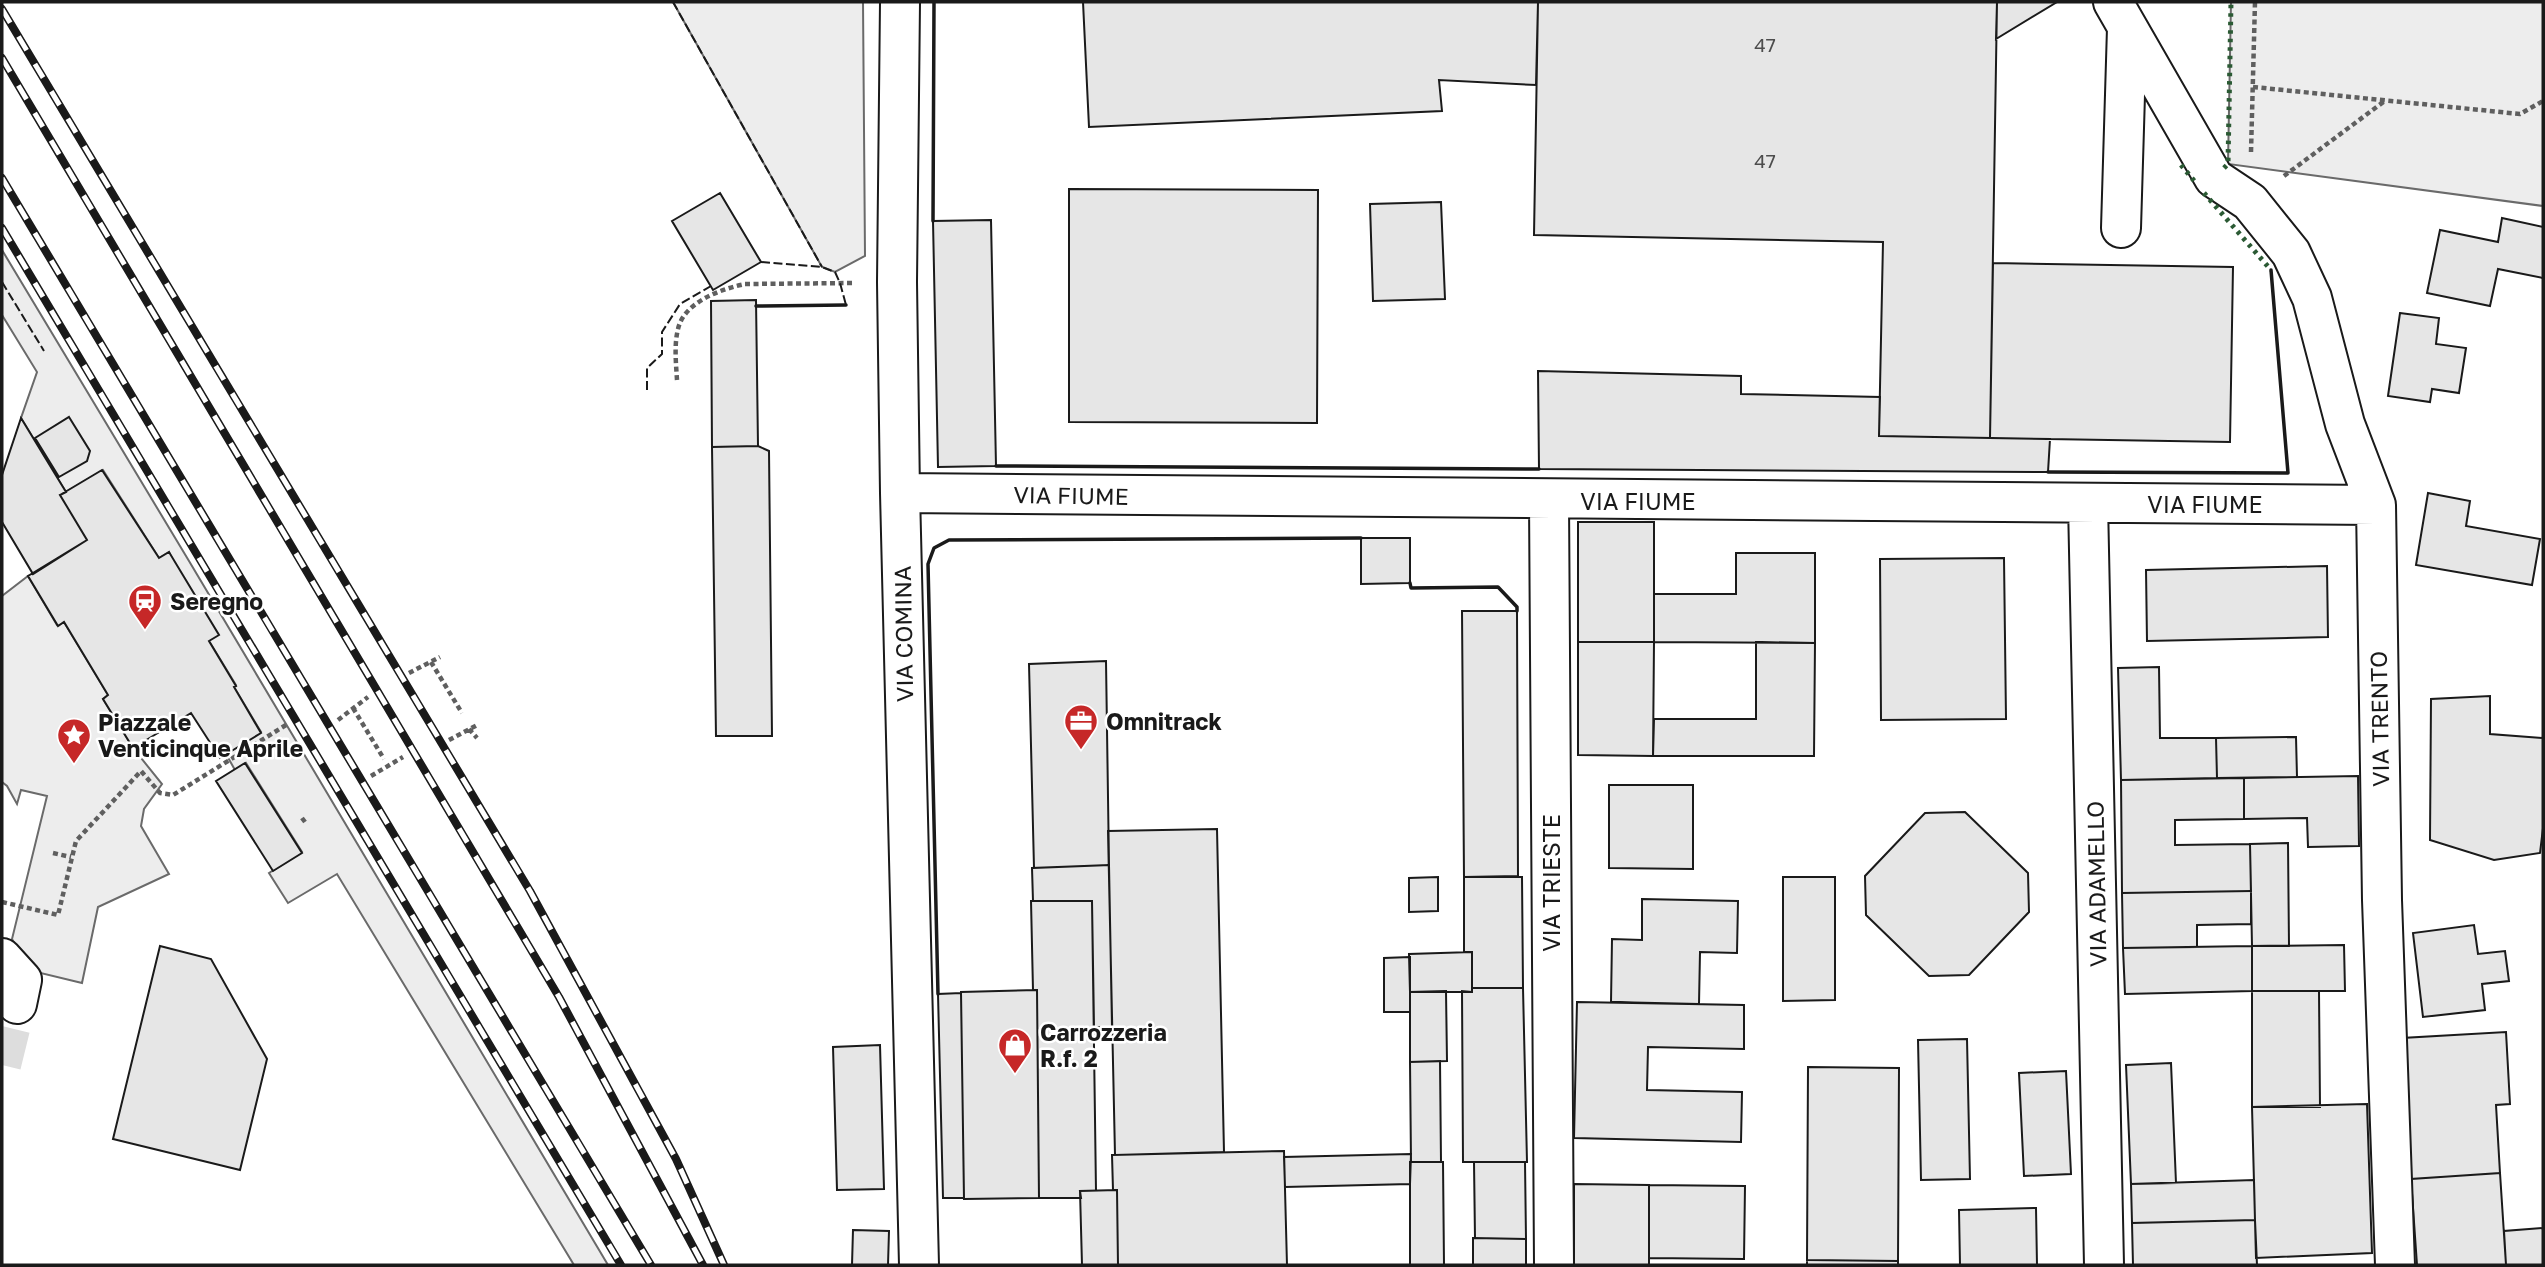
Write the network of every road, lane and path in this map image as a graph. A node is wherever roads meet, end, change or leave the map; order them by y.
1 (900, 2) edge
2 (2255, 2) edge
3 (2120, 15) edge
4 (2253, 87) junction
5 (2386, 100) junction
6 (2543, 101) edge
7 (2249, 202) junction
8 (2121, 228) dead end
9 (897, 282) junction
10 (677, 380) dead end
11 (900, 493) junction
12 (1549, 500) junction
13 (2088, 503) junction
14 (2376, 505) junction
15 (440, 657) dead end
16 (431, 662) junction
17 (409, 674) dead end
18 (368, 697) dead end
19 (353, 708) junction
20 (462, 713) dead end
21 (338, 720) dead end
22 (479, 724) dead end
23 (286, 725) dead end
24 (470, 729) junction
25 (477, 738) dead end
26 (449, 740) dead end
27 (403, 757) dead end
28 (384, 759) dead end
29 (387, 766) junction
30 (393, 774) dead end
31 (371, 776) dead end
32 (53, 853) dead end
33 (71, 857) junction
34 (2, 902) edge
35 (2, 958) edge
36 (17, 1004) tunnel mouth
37 (919, 1265) edge
38 (1554, 1265) edge
39 (2104, 1265) edge
40 (2395, 1265) edge

1 - 9 street, VIA COMINA
2 - 4 path
3 - 7 street, VIA TRENTO
3 - 8 street
4 - 5 path
4 - 7 path
5 - 6 path
5 - 7 path
7 - 14 street, VIA TRENTO
9 - 10 path
9 - 11 street, VIA COMINA
11 - 12 street, VIA FIUME
11 - 37 street, VIA COMINA
12 - 13 street, VIA FIUME
12 - 38 street, VIA TRIESTE
13 - 14 street, VIA FIUME
13 - 39 street, VIA ADAMELLO
14 - 40 street, VIA TRENTO
15 - 16 path
16 - 17 path
16 - 20 path
18 - 19 path
19 - 21 path
19 - 28 path
22 - 24 path
23 - 33 path
24 - 25 path
24 - 26 path
27 - 29 path
29 - 30 path
29 - 31 path
32 - 33 path
33 - 34 path
35 - 36 street

